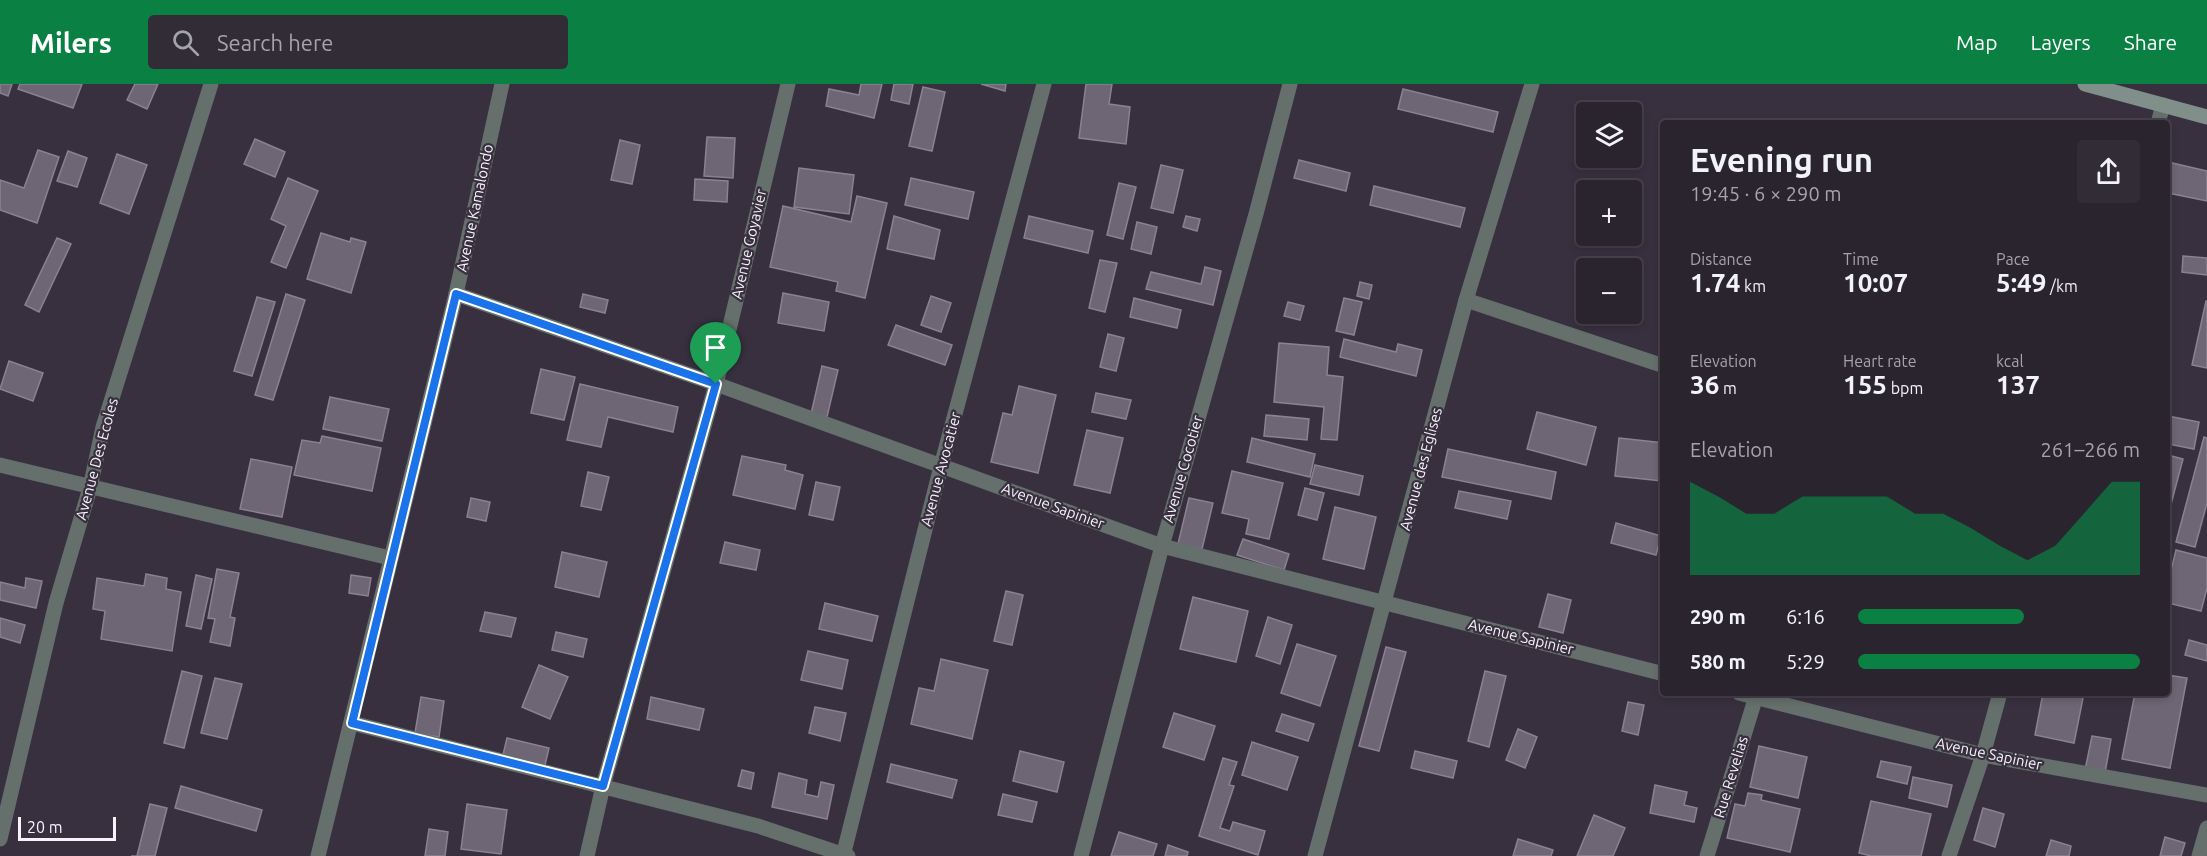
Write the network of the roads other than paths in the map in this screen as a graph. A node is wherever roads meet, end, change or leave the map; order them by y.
1 (211, 84) edge
2 (502, 84) edge
3 (788, 84) edge
4 (1044, 84) edge
5 (1290, 84) edge
6 (1532, 84) edge
7 (2085, 84) edge
8 (2163, 105) junction
9 (2207, 117) edge
10 (2159, 120) edge
11 (456, 294) junction
12 (1466, 300) junction
13 (1660, 365) edge
14 (716, 384) junction
15 (0, 465) edge
16 (941, 466) junction
17 (90, 488) junction
18 (1162, 546) junction
19 (390, 558) junction
20 (1385, 602) junction
21 (1660, 673) edge
22 (1756, 696) edge
23 (1760, 696) edge
24 (1999, 696) edge
25 (352, 723) junction
26 (1983, 755) junction
27 (603, 786) junction
28 (2207, 795) edge
29 (2207, 828) edge
30 (0, 839) edge
31 (318, 856) edge
32 (587, 856) edge
33 (845, 856) edge
34 (1081, 856) edge
35 (1315, 856) edge
36 (1707, 856) edge
37 (1949, 856) edge
38 (2199, 856) edge

1 - 17 street, Avenue Des Ecoles
2 - 11 street, Avenue Kamalondo
3 - 14 street, Avenue Goyavier
4 - 16 street, Avenue Avocatier
5 - 18 street, Avenue Cocotier
6 - 12 street, Avenue des Eglises
7 - 8 main road
8 - 9 main road
8 - 10 street
11 - 14 street, Avenue Sapinier
11 - 19 street, Avenue Kamalondo
12 - 13 street
12 - 20 street, Avenue des Eglises
14 - 16 street, Avenue Sapinier
14 - 27 street, Avenue Goyavier
15 - 17 street
16 - 18 street, Avenue Sapinier
16 - 33 street, Avenue Avocatier
17 - 19 street
17 - 30 street, Avenue Des Ecoles
18 - 20 street, Avenue Sapinier
18 - 34 street, Avenue Cocotier
19 - 25 street, Avenue Kamalondo
20 - 21 street, Avenue Sapinier
20 - 35 street, Avenue des Eglises
22 - 36 street, Rue Revelias
23 - 26 street, Avenue Sapinier
24 - 26 street
25 - 27 street
25 - 31 street, Avenue Kamalondo
26 - 28 street, Avenue Sapinier
26 - 37 street
27 - 32 street, Avenue Goyavier
27 - 33 street
29 - 38 street

